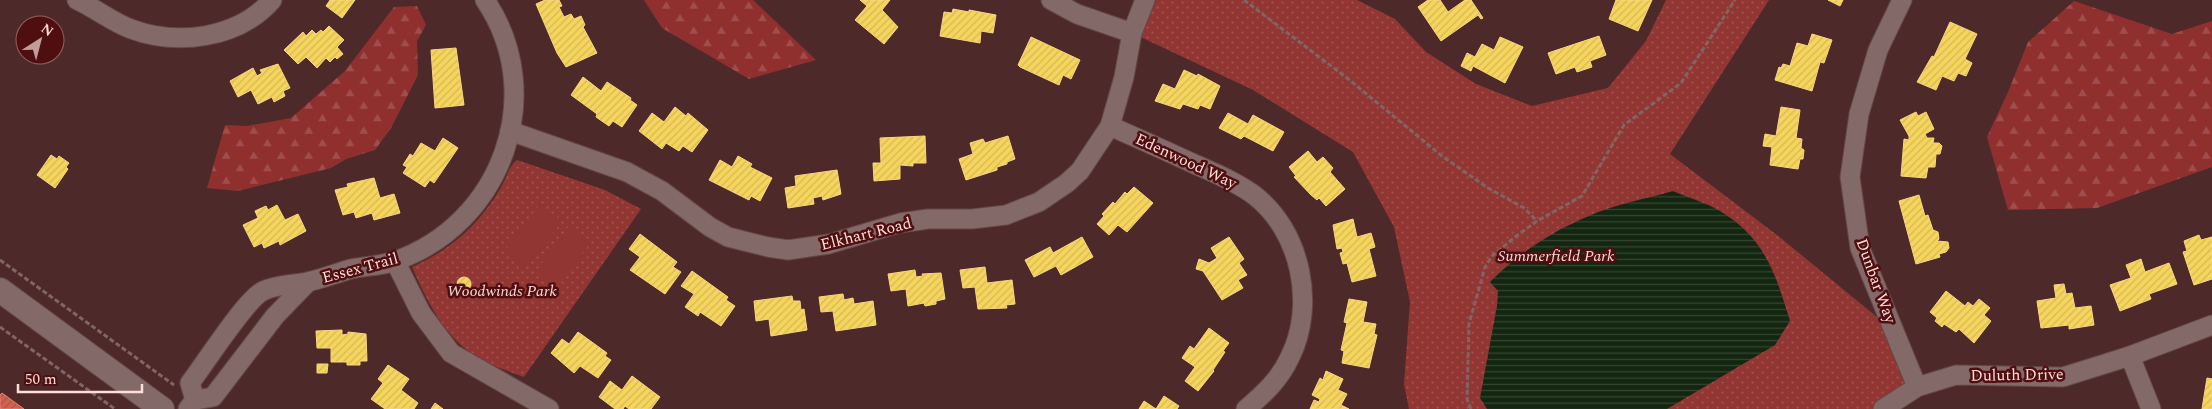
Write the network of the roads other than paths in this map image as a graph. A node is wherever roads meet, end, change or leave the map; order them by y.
1 (77, 0) edge
2 (272, 0) edge
3 (486, 0) edge
4 (1051, 0) edge
5 (1145, 0) edge
6 (1902, 0) edge
7 (1132, 33) junction
8 (1110, 126) junction
9 (510, 131) junction
10 (395, 261) junction
11 (308, 282) junction
12 (0, 290) edge
13 (2212, 325) edge
14 (2130, 356) junction
15 (1917, 387) junction
16 (192, 405) edge
17 (162, 409) edge
18 (548, 409) edge
19 (1246, 409) edge
20 (1883, 409) edge
21 (2152, 409) edge

1 - 2 street
3 - 9 street, Essex Trail
4 - 7 street
5 - 7 street, Elkhart Road
6 - 15 street, Dunbar Way
7 - 8 street, Elkhart Road
8 - 9 street, Elkhart Road
8 - 19 street, Edenwood Way
9 - 10 street, Essex Trail
10 - 11 street, Essex Trail
10 - 18 street
11 - 16 street, Essex Trail
11 - 16 street, Essex Trail
12 - 17 street
13 - 14 street, Duluth Drive
14 - 15 street, Duluth Drive
14 - 21 street
15 - 20 street, Duluth Drive

